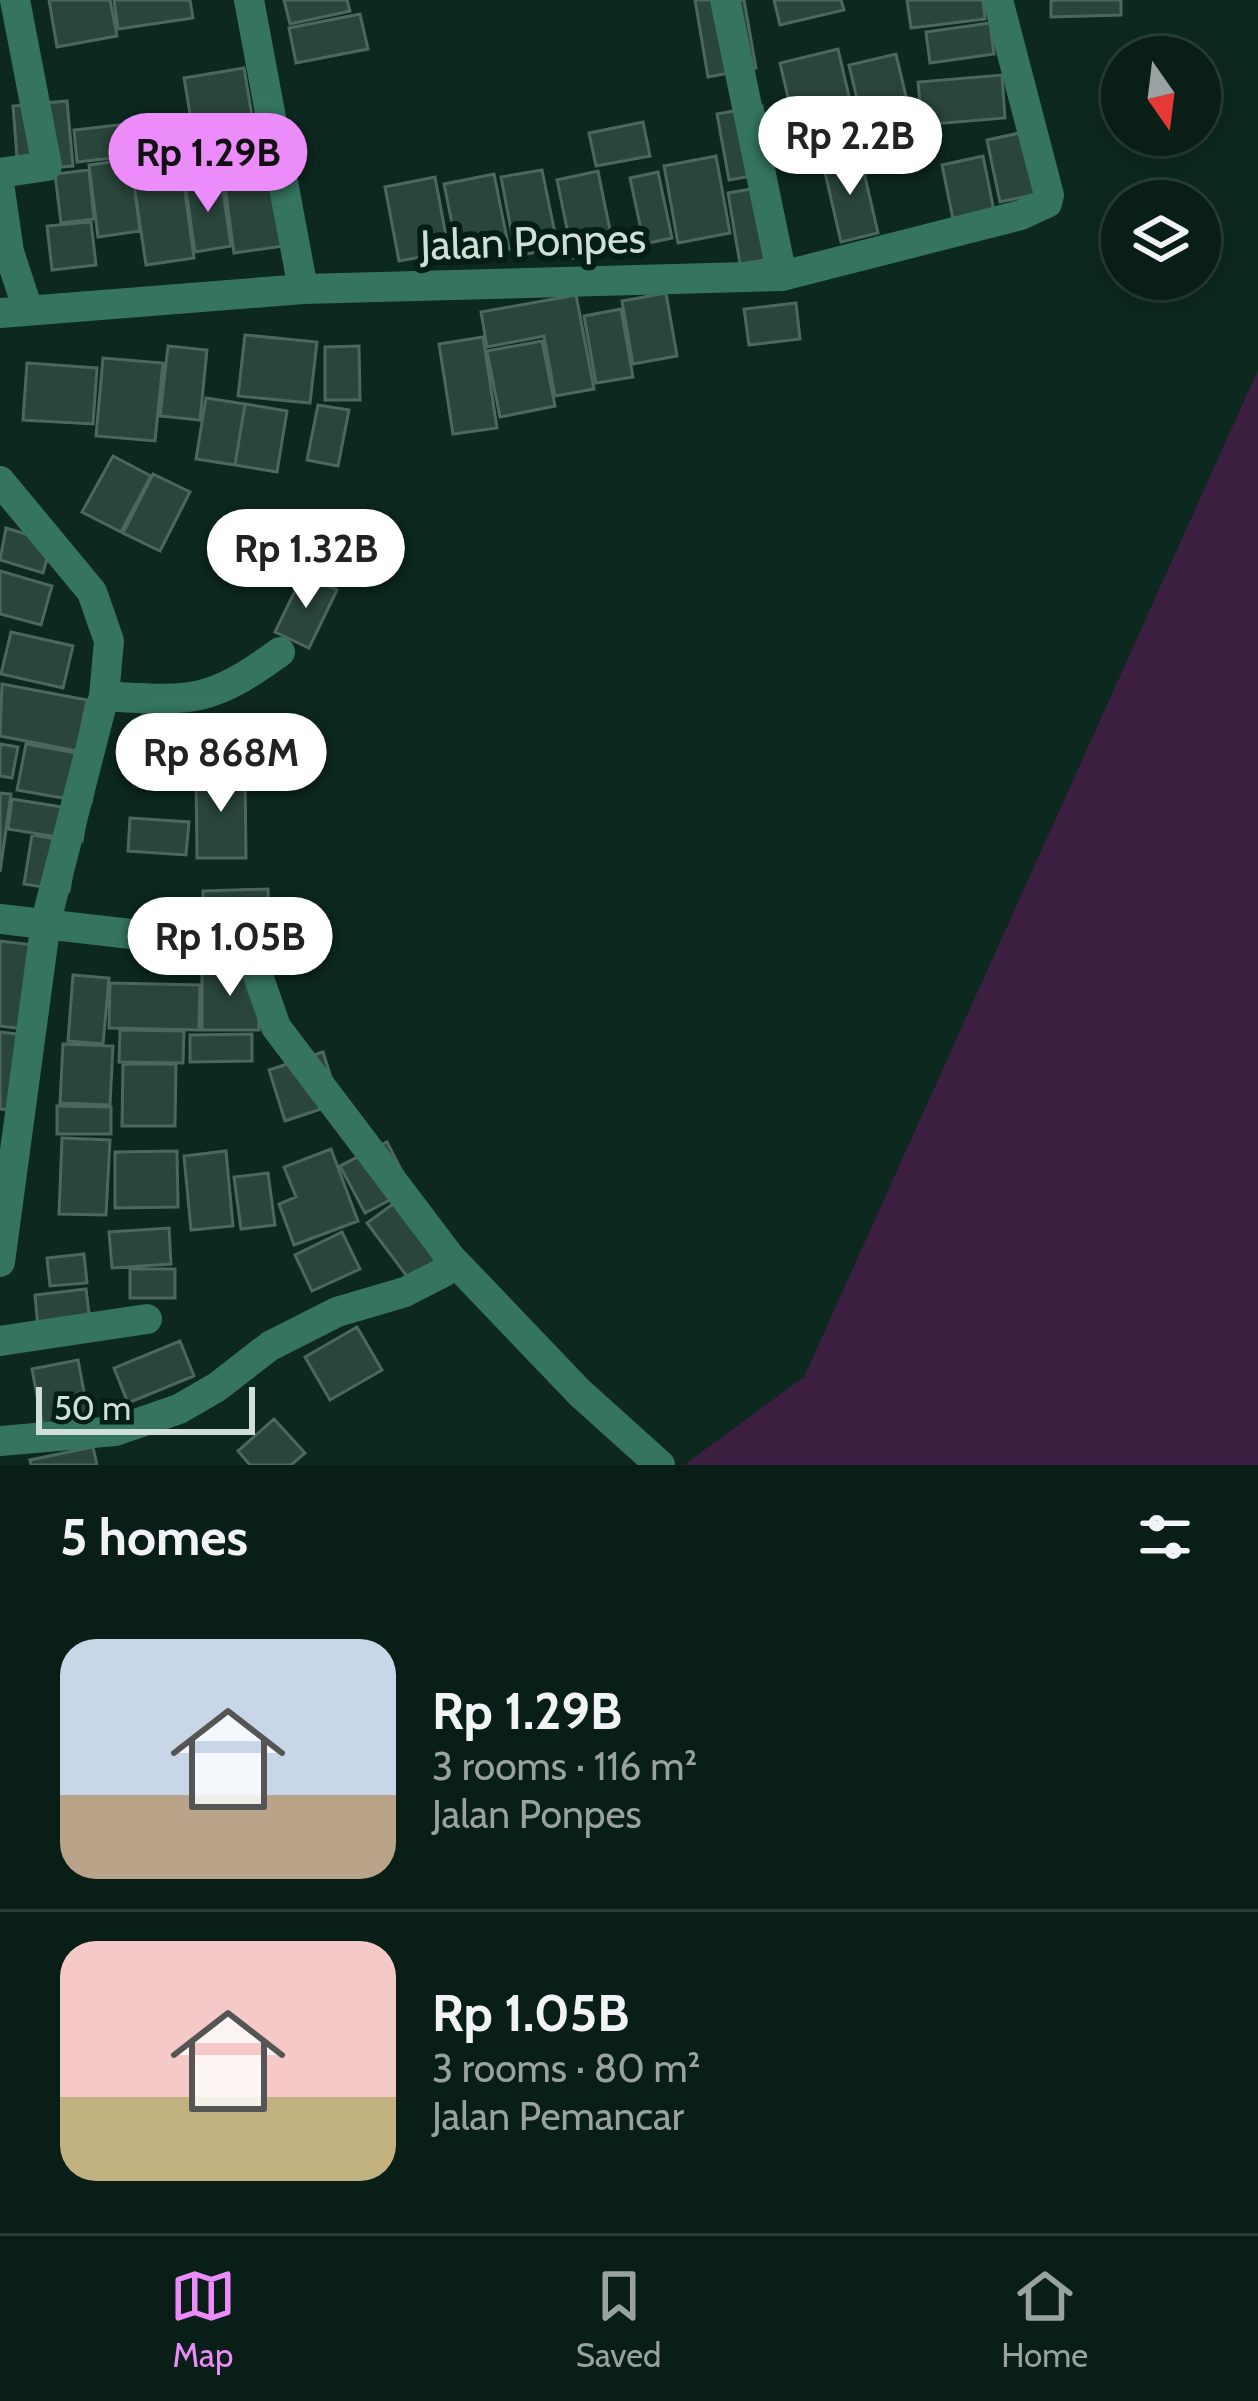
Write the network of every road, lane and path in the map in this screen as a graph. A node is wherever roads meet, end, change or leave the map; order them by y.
1 (14, 0) edge
2 (249, 0) edge
3 (724, 0) edge
4 (998, 0) edge
5 (0, 173) edge
6 (0, 190) edge
7 (782, 276) junction
8 (303, 289) junction
9 (14, 312) edge
10 (0, 482) edge
11 (280, 652) dead end
12 (104, 696) junction
13 (0, 919) edge
14 (46, 922) junction
15 (450, 1257) junction
16 (0, 1262) edge
17 (147, 1319) dead end
18 (0, 1341) edge
19 (0, 1442) edge
20 (660, 1465) edge

1 - 5 street
2 - 8 street
3 - 7 street
4 - 7 street, Jalan Ponpes
6 - 9 street
7 - 8 street, Jalan Ponpes
8 - 9 street, Jalan Ponpes
10 - 12 street
11 - 12 street
12 - 14 street
13 - 14 street
14 - 15 street
14 - 16 street
15 - 19 street
15 - 20 street
17 - 18 street

